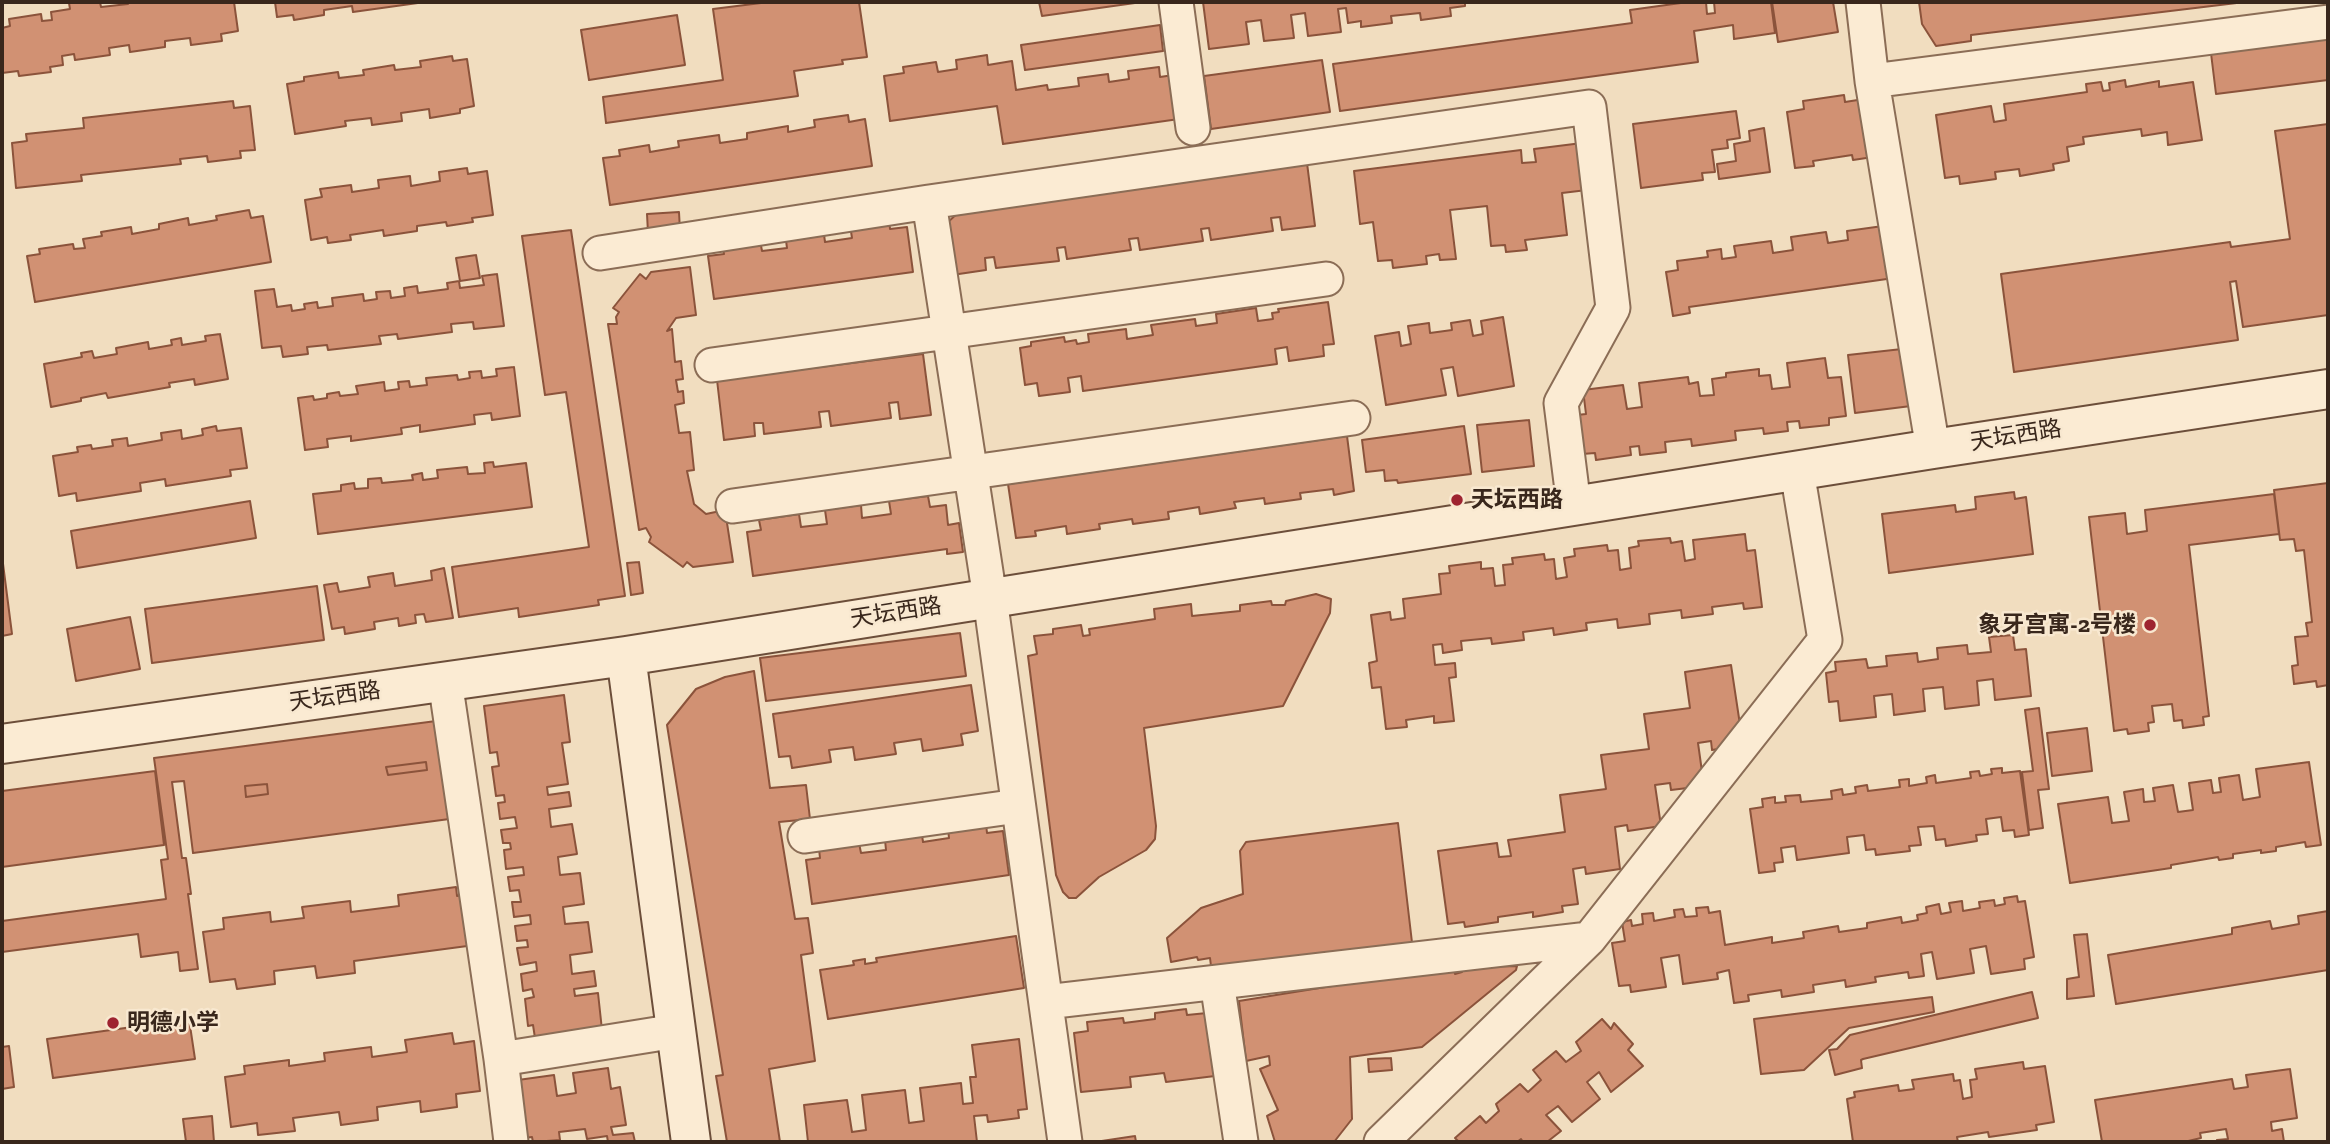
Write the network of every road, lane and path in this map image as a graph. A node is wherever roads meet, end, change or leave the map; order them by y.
1 (1176, 2) edge
2 (1863, 2) edge
3 (2328, 22) edge
4 (1872, 81) junction
5 (1193, 128) dead end
6 (929, 202) junction
7 (600, 253) dead end
8 (1326, 279) dead end
9 (949, 330) junction
10 (712, 365) dead end
11 (2328, 389) edge
12 (1353, 418) dead end
13 (1933, 449) junction
14 (1797, 471) junction
15 (971, 472) junction
16 (733, 506) dead end
17 (1574, 506) junction
18 (990, 598) junction
19 (626, 656) junction
20 (447, 701) dead end
21 (2, 744) edge
22 (1018, 806) junction
23 (805, 836) dead end
24 (1589, 939) junction
25 (1217, 982) junction
26 (1046, 1002) junction
27 (676, 1031) junction
28 (501, 1059) junction
29 (511, 1142) edge
30 (691, 1142) edge
31 (1065, 1142) edge
32 (1241, 1142) edge
33 (1381, 1142) edge

1 - 5 street
2 - 4 street
3 - 4 street
4 - 13 street
6 - 7 street
6 - 9 street
6 - 17 street
8 - 9 street
9 - 10 street
9 - 15 street
11 - 13 street, 天坛西路
12 - 15 street
13 - 14 street, 天坛西路
14 - 17 street, 天坛西路
14 - 24 street
15 - 16 street
15 - 18 street
17 - 18 street, 天坛西路
18 - 19 street, 天坛西路
18 - 22 street
19 - 21 street, 天坛西路
19 - 27 street
20 - 28 street
22 - 23 street
22 - 26 street
24 - 25 street
24 - 33 street
25 - 26 street
25 - 32 street
26 - 31 street
27 - 28 street
27 - 30 street
28 - 29 street

